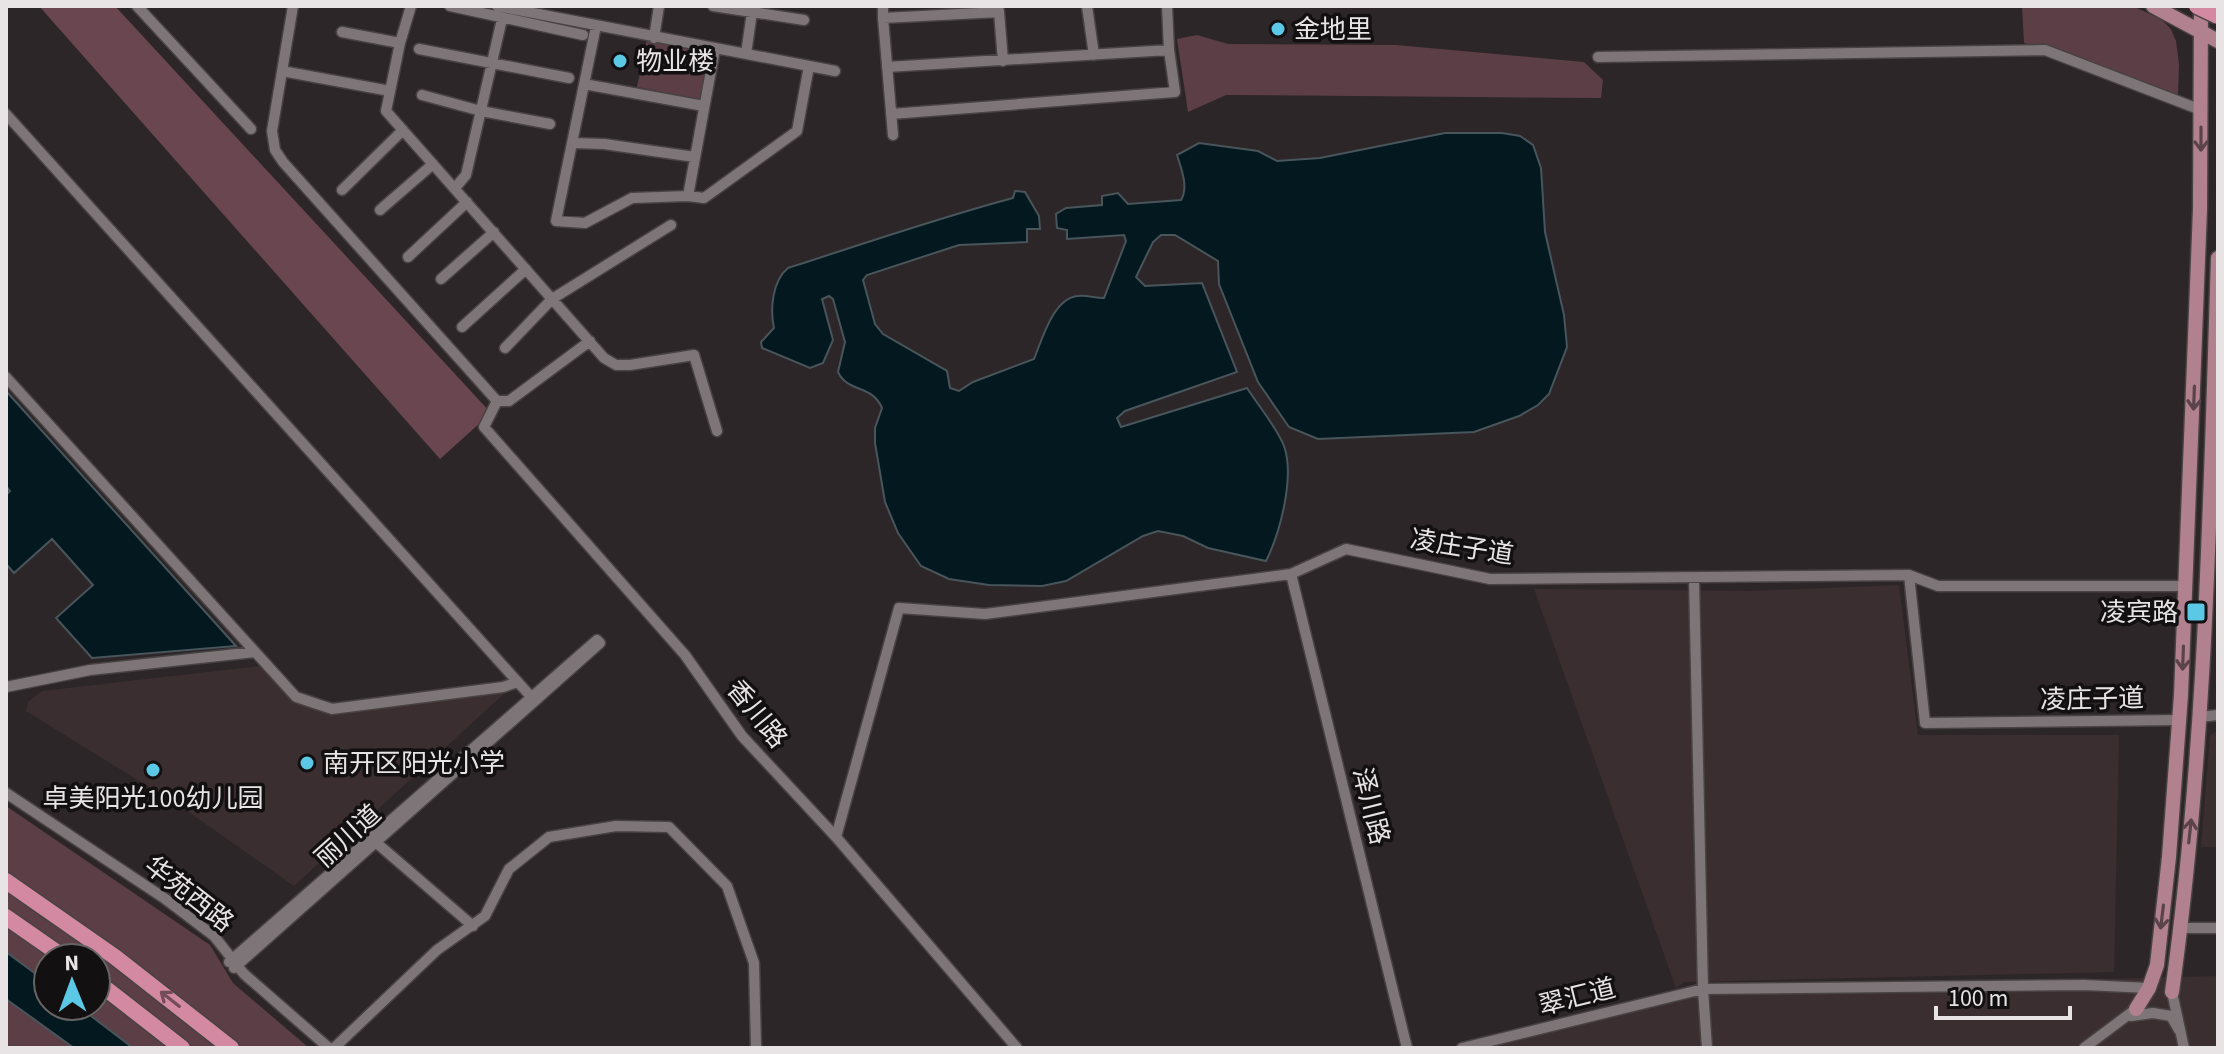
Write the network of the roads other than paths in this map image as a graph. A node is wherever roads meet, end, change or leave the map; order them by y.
1 (137, 6) edge
2 (293, 6) edge
3 (411, 6) edge
4 (450, 6) edge
5 (497, 6) edge
6 (659, 6) edge
7 (713, 6) edge
8 (883, 6) edge
9 (1087, 6) edge
10 (1167, 6) edge
11 (2153, 6) edge
12 (2199, 6) edge
13 (998, 9) edge
14 (752, 12) junction
15 (2218, 16) edge
16 (883, 18) junction
17 (502, 19) junction
18 (804, 20) dead end
19 (596, 26) junction
20 (342, 32) dead end
21 (2201, 33) junction
22 (583, 35) dead end
23 (654, 38) junction
24 (2218, 41) edge
25 (400, 43) junction
26 (419, 49) dead end
27 (715, 49) junction
28 (1169, 50) junction
29 (746, 54) junction
30 (1094, 55) junction
31 (1598, 57) dead end
32 (1003, 61) junction
33 (491, 63) junction
34 (809, 66) junction
35 (887, 67) junction
36 (282, 71) junction
37 (835, 71) dead end
38 (569, 78) dead end
39 (584, 84) junction
40 (390, 91) junction
41 (422, 95) dead end
42 (704, 106) junction
43 (2201, 110) junction
44 (481, 111) junction
45 (6, 114) edge
46 (891, 114) junction
47 (550, 124) dead end
48 (251, 129) dead end
49 (403, 130) junction
50 (893, 135) dead end
51 (572, 143) junction
52 (695, 157) junction
53 (433, 164) junction
54 (455, 188) junction
55 (342, 190) dead end
56 (688, 196) junction
57 (467, 202) junction
58 (380, 210) dead end
59 (671, 225) dead end
60 (494, 232) junction
61 (408, 257) dead end
62 (2218, 258) edge
63 (526, 269) junction
64 (441, 279) dead end
65 (552, 299) junction
66 (462, 327) dead end
67 (590, 341) junction
68 (505, 348) dead end
69 (6, 377) edge
70 (497, 401) junction
71 (717, 431) dead end
72 (1291, 574) junction
73 (1909, 575) junction
74 (1694, 579) junction
75 (2186, 586) junction
76 (599, 642) dead end
77 (255, 652) junction
78 (518, 682) junction
79 (6, 687) edge
80 (533, 699) junction
81 (2218, 715) edge
82 (2199, 717) junction
83 (2180, 720) junction
84 (6, 795) edge
85 (836, 837) junction
86 (373, 840) junction
87 (6, 881) edge
88 (6, 917) edge
89 (473, 926) junction
90 (2181, 928) junction
91 (2218, 928) edge
92 (42, 942) edge
93 (233, 963) junction
94 (2149, 988) junction
95 (1703, 989) junction
96 (2172, 992) joint
97 (112, 993) edge
98 (2130, 1013) junction
99 (2179, 1030) junction
100 (182, 1048) edge
101 (231, 1048) edge
102 (320, 1048) edge
103 (332, 1048) edge
104 (756, 1048) edge
105 (1017, 1048) edge
106 (1407, 1048) edge
107 (1462, 1048) edge
108 (1707, 1048) edge
109 (2084, 1048) edge
110 (2184, 1048) edge

1 - 48 street
2 - 36 street
3 - 25 street
4 - 17 street
5 - 19 street
6 - 23 street
7 - 14 street
8 - 16 street
9 - 30 street
10 - 28 street
11 - 21 main road
12 - 15 highway, bridge
12 - 21 main road
13 - 16 street
13 - 32 street
14 - 18 street
14 - 29 street
16 - 35 street
17 - 22 street
17 - 33 street
19 - 23 street
19 - 39 street
20 - 25 street
21 - 24 main road
21 - 43 main road
23 - 27 street
25 - 40 street
26 - 33 street
27 - 29 street
27 - 42 street
28 - 30 street
28 - 46 street
29 - 34 street
30 - 32 street
31 - 43 street
32 - 35 street
33 - 38 street
33 - 44 street
34 - 37 street
34 - 56 street
35 - 46 street
36 - 40 street
36 - 70 street
39 - 42 street
39 - 51 street
40 - 49 street
41 - 44 street
42 - 52 street
43 -> 75 main road
44 - 47 street
44 - 54 street
45 - 78 street
46 - 50 street
49 - 53 street
49 - 55 street
51 - 52 street
51 - 56 street
52 - 56 street
53 - 54 street
53 - 58 street
54 - 57 street
57 - 60 street
57 - 61 street
59 - 65 street
60 - 63 street
60 - 64 street
62 - 82 main road
63 - 65 street
63 - 66 street
65 - 67 street
65 - 68 street
67 - 70 street
67 - 71 street
69 - 77 street
70 - 85 street, 香川路
72 - 74 street, 凌庄子道
72 - 85 street, 凌庄子道
72 - 106 street, 泽川路
73 - 74 street, 凌庄子道
73 - 75 street
73 - 83 street, 凌庄子道
74 - 95 street
75 -> 83 main road
76 - 80 street, 丽川道
77 - 78 street
77 - 79 street
78 - 80 street
80 - 86 street, 丽川道
81 - 82 street
90 -> 82 main road
83 -> 94 main road
84 - 93 street, 华苑西路
85 - 105 street, 香川路
86 - 89 street
86 - 93 street, 丽川道
101 -> 87 highway
88 - 92 highway
89 - 103 street
89 - 104 street
90 - 91 street
90 - 96 main road
93 - 102 street, 华苑西路
93 - 103 street, 华苑西路
94 - 95 street, 翠汇道
94 - 98 main road
95 - 107 street, 翠汇道
95 - 108 street
96 - 99 street
97 - 100 highway
98 - 99 street
98 - 109 street
99 - 110 street

